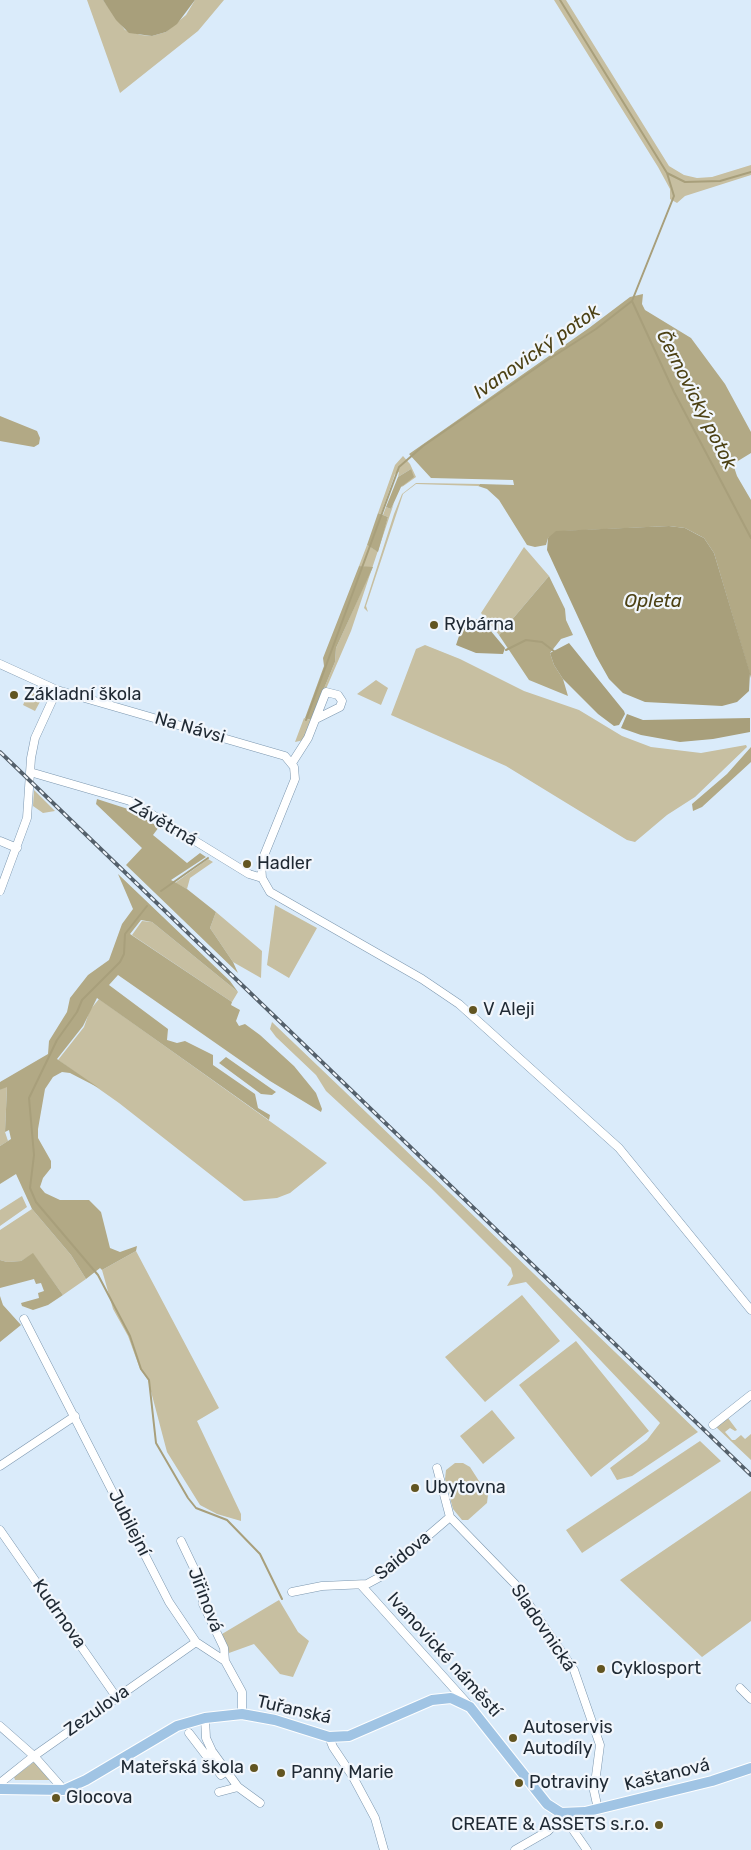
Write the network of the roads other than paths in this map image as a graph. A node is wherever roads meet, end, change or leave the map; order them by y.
1 (0, 664) edge
2 (57, 690) junction
3 (316, 719) dead end
4 (292, 763) junction
5 (30, 772) junction
6 (0, 841) edge
7 (17, 848) junction
8 (262, 878) junction
9 (0, 891) edge
10 (751, 1310) edge
11 (24, 1319) dead end
12 (751, 1395) edge
13 (75, 1416) junction
14 (713, 1425) dead end
15 (0, 1466) edge
16 (436, 1468) dead end
17 (450, 1517) junction
18 (0, 1530) edge
19 (181, 1541) dead end
20 (361, 1585) junction
21 (292, 1592) dead end
22 (196, 1642) junction
23 (225, 1661) junction
24 (740, 1688) dead end
25 (117, 1698) junction
26 (751, 1699) edge
27 (470, 1707) junction
28 (242, 1714) junction
29 (205, 1718) junction
30 (0, 1726) edge
31 (189, 1733) dead end
32 (329, 1737) junction
33 (34, 1756) junction
34 (751, 1768) edge
35 (227, 1771) junction
36 (0, 1783) edge
37 (238, 1787) junction
38 (0, 1789) edge
39 (64, 1790) junction
40 (219, 1792) dead end
41 (260, 1803) dead end
42 (598, 1809) junction
43 (566, 1814) junction
44 (384, 1850) edge
45 (515, 1850) edge
46 (587, 1850) edge

1 - 2 street, Na Návsi
2 - 4 street, Na Návsi
2 - 5 street
3 - 4 street
4 - 8 street
5 - 7 street
5 - 8 street, Závětrná
6 - 7 street
7 - 9 street
8 - 10 street
11 - 13 street, Jubilejní
12 - 14 street
13 - 15 street
13 - 22 street, Jubilejní
16 - 17 street, Sladovnická
17 - 20 street, Saidova
17 - 42 street, Sladovnická
18 - 25 street, Kudrnova
19 - 23 street, Jiřinová
20 - 21 street, Saidova
20 - 27 street, Ivanovické náměstí
22 - 23 street, Jubilejní
22 - 25 street, Zezulova
23 - 28 street, Jubilejní
24 - 26 street
25 - 33 street, Zezulova
27 - 32 main road, Tuřanská
27 - 43 main road, Ivanovické náměstí
28 - 29 main road, Tuřanská
28 - 32 main road, Tuřanská
29 - 35 street
29 - 39 main road, Tuřanská
30 - 33 street
31 - 35 street
32 - 44 street
33 - 36 street, Zezulova
33 - 39 street
34 - 42 main road, Kaštanová
35 - 37 street
37 - 40 street
37 - 41 street
38 - 39 main road, Tuřanská
42 - 43 main road, Kaštanová
43 - 45 street
43 - 46 street

